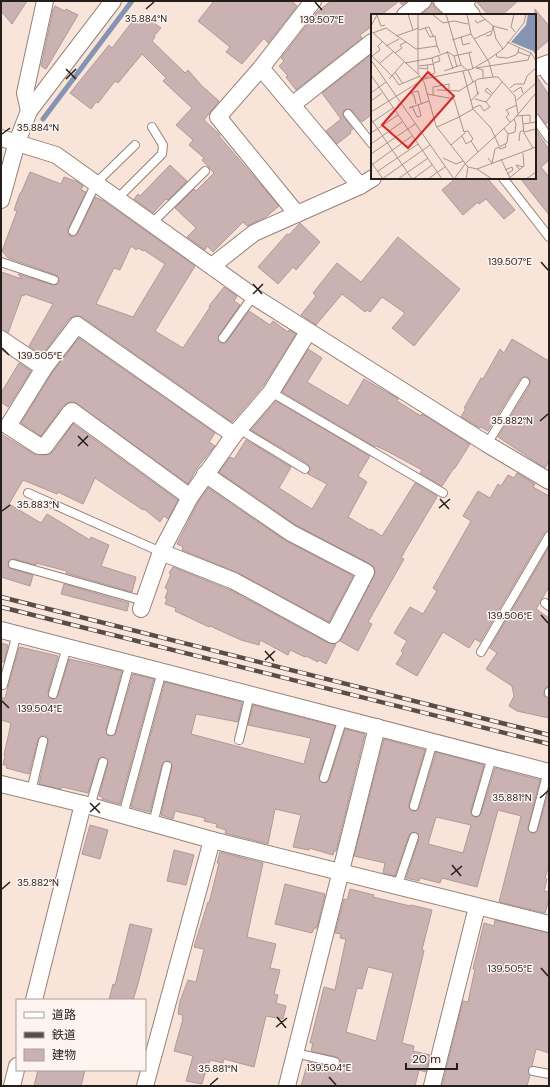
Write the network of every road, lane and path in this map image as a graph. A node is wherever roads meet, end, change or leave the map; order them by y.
1 (45, 1) edge
2 (113, 1) edge
3 (313, 1) edge
4 (423, 1) edge
5 (442, 1) edge
6 (467, 7) edge
7 (407, 14) edge
8 (371, 43) edge
9 (541, 65) edge
10 (261, 68) junction
11 (549, 80) edge
12 (292, 105) junction
13 (29, 112) junction
14 (348, 114) dead end
15 (536, 119) edge
16 (152, 127) dead end
17 (1, 138) edge
18 (549, 138) edge
19 (17, 142) junction
20 (371, 143) edge
21 (134, 144) dead end
22 (205, 171) dead end
23 (504, 179) edge
24 (367, 182) edge
25 (96, 183) junction
26 (118, 198) junction
27 (1, 200) edge
28 (297, 214) junction
29 (152, 223) junction
30 (73, 231) dead end
31 (549, 237) edge
32 (1, 262) edge
33 (212, 266) junction
34 (54, 280) dead end
35 (252, 296) junction
36 (308, 332) junction
37 (224, 338) dead end
38 (1, 339) edge
39 (44, 368) junction
40 (525, 382) dead end
41 (271, 392) junction
42 (237, 432) junction
43 (487, 444) junction
44 (305, 469) dead end
45 (206, 474) junction
46 (549, 481) edge
47 (28, 493) dead end
48 (443, 493) dead end
49 (190, 496) junction
50 (549, 536) edge
51 (160, 552) junction
52 (13, 564) dead end
53 (143, 605) joint
54 (1, 630) edge
55 (17, 634) junction
56 (67, 647) junction
57 (482, 652) dead end
58 (130, 663) junction
59 (162, 671) junction
60 (3, 685) dead end
61 (53, 694) dead end
62 (250, 694) junction
63 (343, 718) junction
64 (377, 727) junction
65 (111, 731) dead end
66 (239, 740) dead end
67 (43, 741) dead end
68 (433, 742) junction
69 (492, 757) junction
70 (103, 762) dead end
71 (167, 766) dead end
72 (548, 771) edge
73 (324, 778) dead end
74 (1, 784) edge
75 (30, 791) junction
76 (86, 805) junction
77 (414, 806) dead end
78 (476, 812) dead end
79 (123, 815) junction
80 (153, 824) junction
81 (533, 828) dead end
82 (414, 837) dead end
83 (212, 840) junction
84 (340, 872) junction
85 (397, 887) junction
86 (477, 907) junction
87 (549, 924) edge
88 (34, 999) edge
89 (295, 1053) junction
90 (335, 1062) dead end
91 (16, 1070) edge
92 (533, 1071) dead end
93 (549, 1074) edge
94 (12, 1086) edge
95 (145, 1086) edge
96 (287, 1086) edge
97 (432, 1086) edge

1 - 13 street
2 - 13 street
3 - 10 street
4 - 7 street
5 - 6 street
8 - 12 street
9 - 11 lane
10 - 12 street
10 - 28 street
12 - 24 street
13 - 19 street
14 - 20 lane
15 - 18 lane
16 - 26 lane
17 - 19 street
19 - 25 street
19 - 27 street
21 - 25 lane
22 - 29 lane
23 - 31 lane
24 - 28 street
25 - 26 street
25 - 30 lane
26 - 29 street
28 - 33 street
29 - 33 street
32 - 34 lane
33 - 35 street
35 - 36 street
35 - 37 lane
36 - 41 street
36 - 43 street
38 - 39 street
39 - 42 street
39 - 49 street
40 - 43 lane
41 - 42 street
41 - 48 lane
42 - 44 lane
42 - 45 street
43 - 46 street
45 - 49 street
45 - 51 street
47 - 51 lane
49 - 51 street
50 - 57 lane
51 - 53 street
52 - 53 lane
54 - 55 street
55 - 56 street
55 - 60 lane
56 - 58 street
56 - 61 lane
58 - 59 street
58 - 65 lane
59 - 62 street
59 - 79 lane
62 - 63 street
62 - 66 lane
63 - 64 street
63 - 73 lane
64 - 68 street
64 - 84 street
67 - 75 lane
68 - 69 street
68 - 77 lane
69 - 72 street
69 - 78 lane
70 - 76 lane
71 - 80 lane
72 - 81 lane
74 - 75 street
75 - 76 street
76 - 79 street
76 - 88 street
79 - 80 street
80 - 83 street
82 - 85 lane
83 - 84 street
83 - 95 street
84 - 85 street
84 - 89 street
85 - 86 street
86 - 87 street
86 - 97 street
89 - 90 lane
89 - 96 street
91 - 94 street
92 - 93 lane

